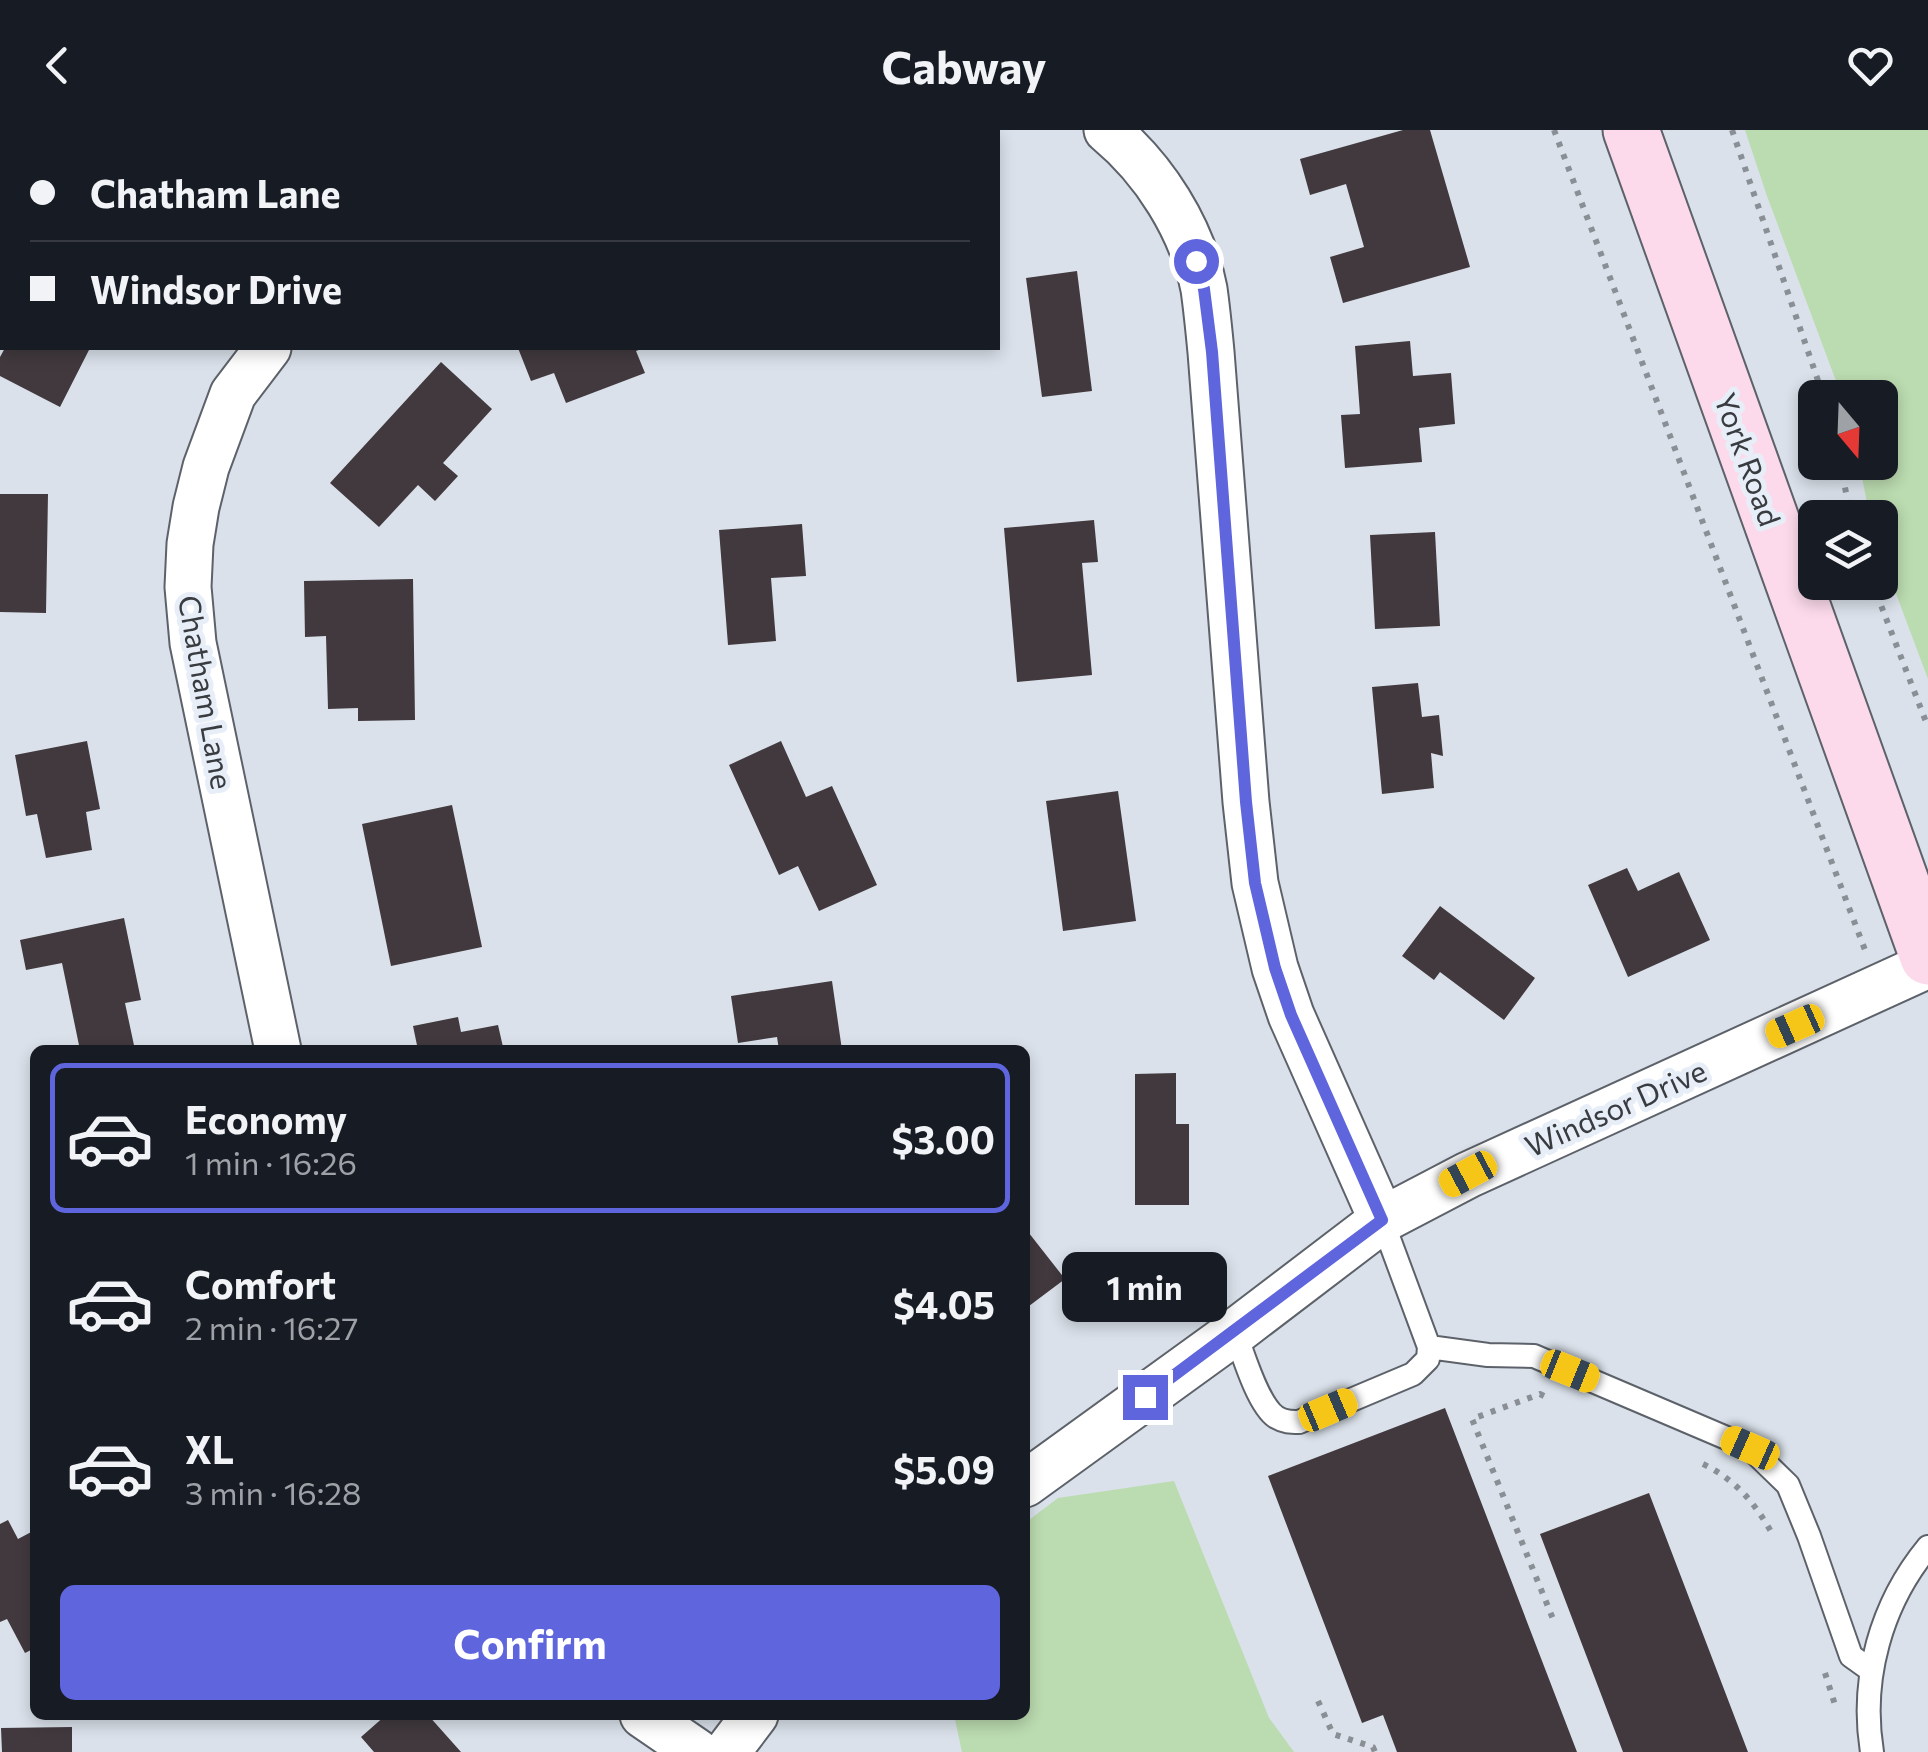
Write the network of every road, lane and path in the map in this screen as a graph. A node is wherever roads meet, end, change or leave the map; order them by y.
1 (1107, 130) edge
2 (1554, 130) edge
3 (1631, 130) edge
4 (1732, 130) edge
5 (266, 350) edge
6 (1818, 380) edge
7 (1879, 600) edge
8 (1928, 727) edge
9 (1865, 952) dead end
10 (1928, 957) edge
11 (1928, 965) edge
12 (277, 1045) edge
13 (1382, 1220) junction
14 (1235, 1332) junction
15 (1428, 1348) junction
16 (1558, 1402) dead end
17 (1693, 1460) dead end
18 (1030, 1480) edge
19 (1928, 1547) edge
20 (1779, 1550) dead end
21 (1553, 1619) dead end
22 (1822, 1663) dead end
23 (1872, 1671) junction
24 (1318, 1702) dead end
25 (650, 1720) edge
26 (751, 1720) edge
27 (1839, 1722) dead end
28 (697, 1752) edge
29 (727, 1752) edge
30 (1375, 1752) edge
31 (1872, 1752) edge

1 - 13 street
2 - 9 path
3 - 10 main road, York Road
4 - 6 path
5 - 12 street, Chatham Lane
7 - 8 path
11 - 13 street, Windsor Drive
13 - 14 street, Windsor Drive
13 - 15 lane
14 - 15 lane
14 - 18 street, Windsor Drive
15 - 23 lane
16 - 21 path
17 - 20 path
19 - 23 lane
22 - 27 path
23 - 31 lane
24 - 30 path
25 - 28 street
26 - 29 street

